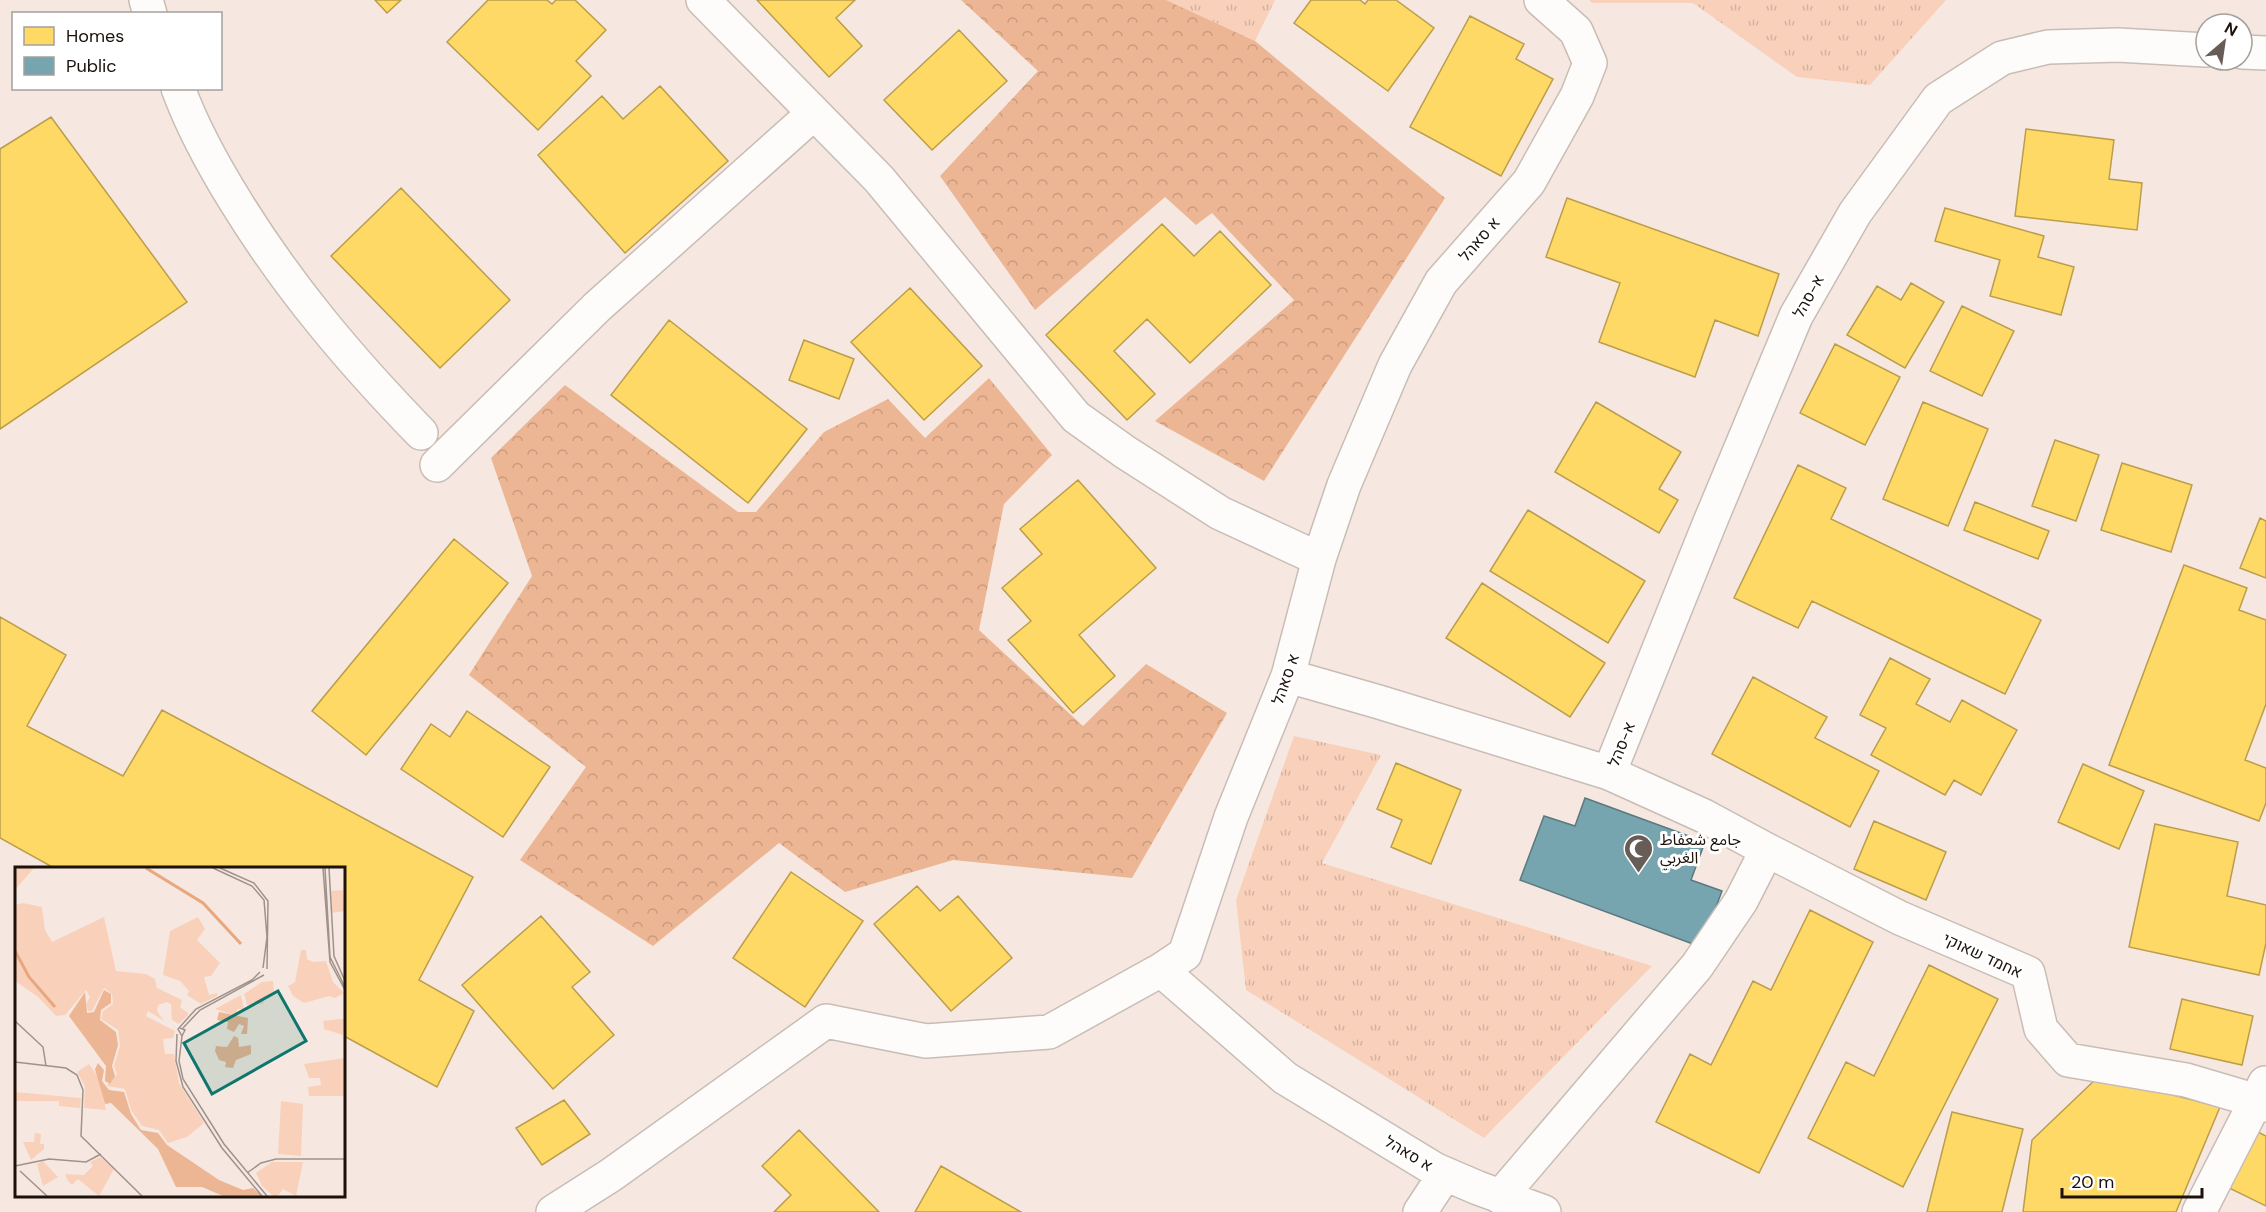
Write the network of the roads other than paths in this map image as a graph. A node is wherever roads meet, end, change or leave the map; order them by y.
1 (703, 0) edge
2 (1541, 0) edge
3 (2194, 49) edge
4 (179, 90) edge
5 (814, 113) junction
6 (421, 433) dead end
7 (437, 465) dead end
8 (1319, 560) junction
9 (1288, 676) junction
10 (1609, 773) junction
11 (1767, 850) junction
12 (1161, 970) junction
13 (2263, 1095) edge
14 (1445, 1173) junction
15 (1500, 1197) junction
16 (553, 1212) edge
17 (1420, 1212) edge
18 (1544, 1212) edge
19 (2199, 1212) edge

1 - 5 street
2 - 8 street, א סאהל
3 - 10 street, א-סהל
4 - 6 street
5 - 7 street
5 - 8 street
8 - 9 street, א סאהל
9 - 10 street
9 - 12 street, א סאהל
10 - 11 street
11 - 13 street, אחמד שאוקי
11 - 15 street
12 - 14 street, א סאהל
12 - 16 street
13 - 19 street
14 - 15 street, א סאהל
14 - 17 street
15 - 18 street, א סאהל

